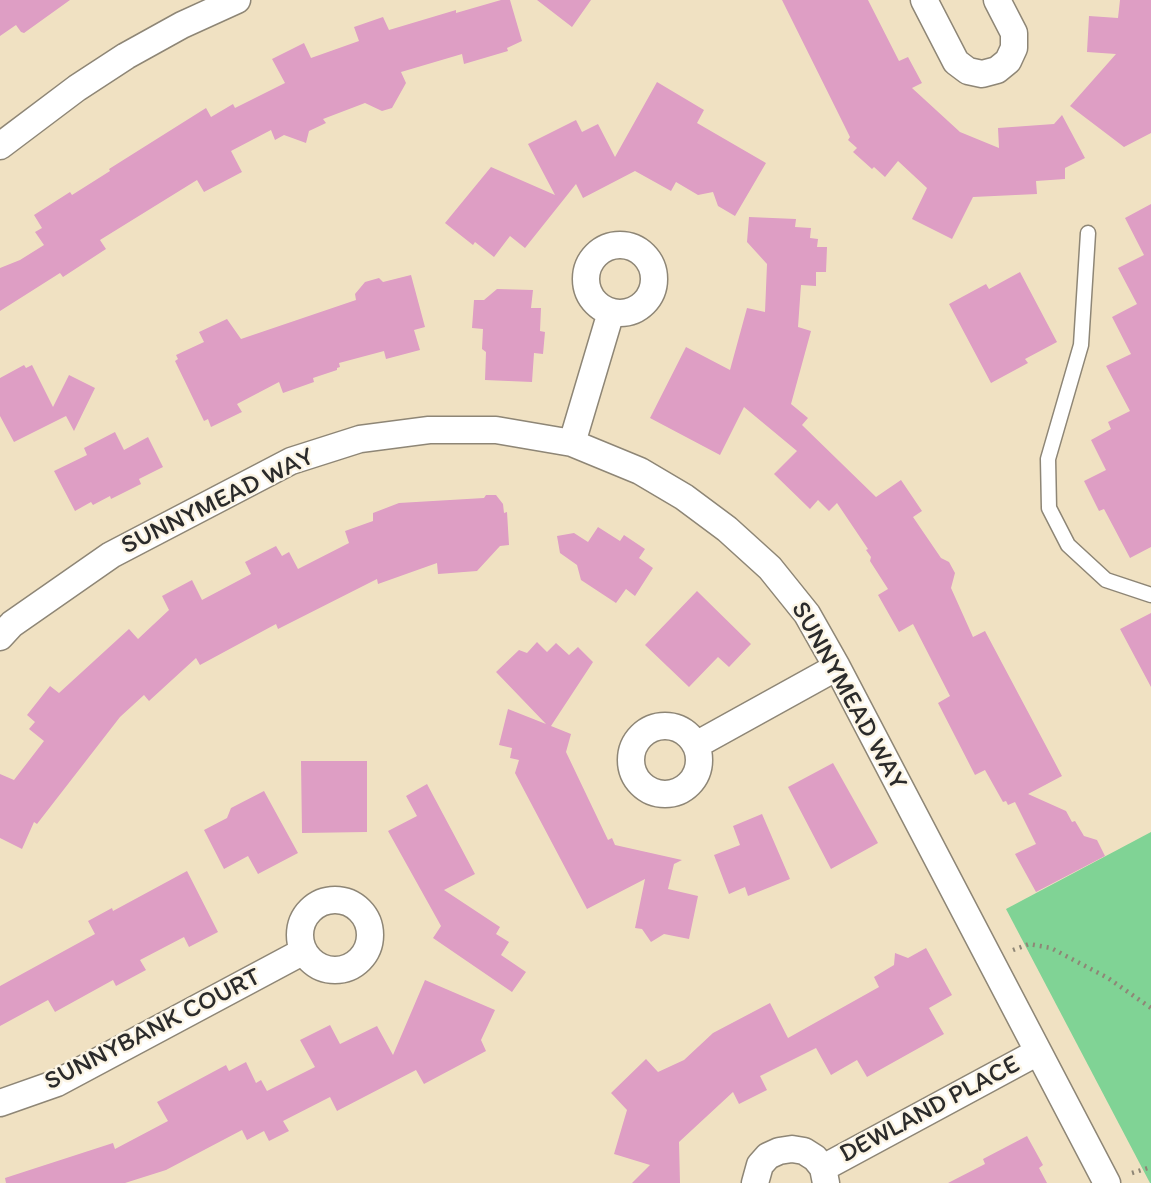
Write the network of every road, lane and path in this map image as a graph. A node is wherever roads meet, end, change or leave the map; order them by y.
1 (237, 0) edge
2 (924, 0) edge
3 (997, 0) edge
4 (0, 146) edge
5 (1088, 233) dead end
6 (611, 312) dead end
7 (572, 443) junction
8 (1151, 595) edge
9 (4, 624) edge
10 (837, 667) junction
11 (696, 746) dead end
12 (304, 951) dead end
13 (989, 957) junction
14 (1151, 1008) edge
15 (1038, 1052) junction
16 (0, 1103) edge
17 (825, 1175) edge
18 (754, 1183) edge
19 (1107, 1183) edge

1 - 4 street
2 - 3 street
5 - 8 lane
6 - 7 street
7 - 9 street, SUNNYMEAD WAY
7 - 10 street, SUNNYMEAD WAY
10 - 11 street
10 - 13 street, SUNNYMEAD WAY
12 - 16 street, SUNNYBANK COURT
13 - 14 path
13 - 15 street, SUNNYMEAD WAY
15 - 17 street, DEWLAND PLACE
15 - 19 street, SUNNYMEAD WAY
17 - 18 street, DEWLAND PLACE

